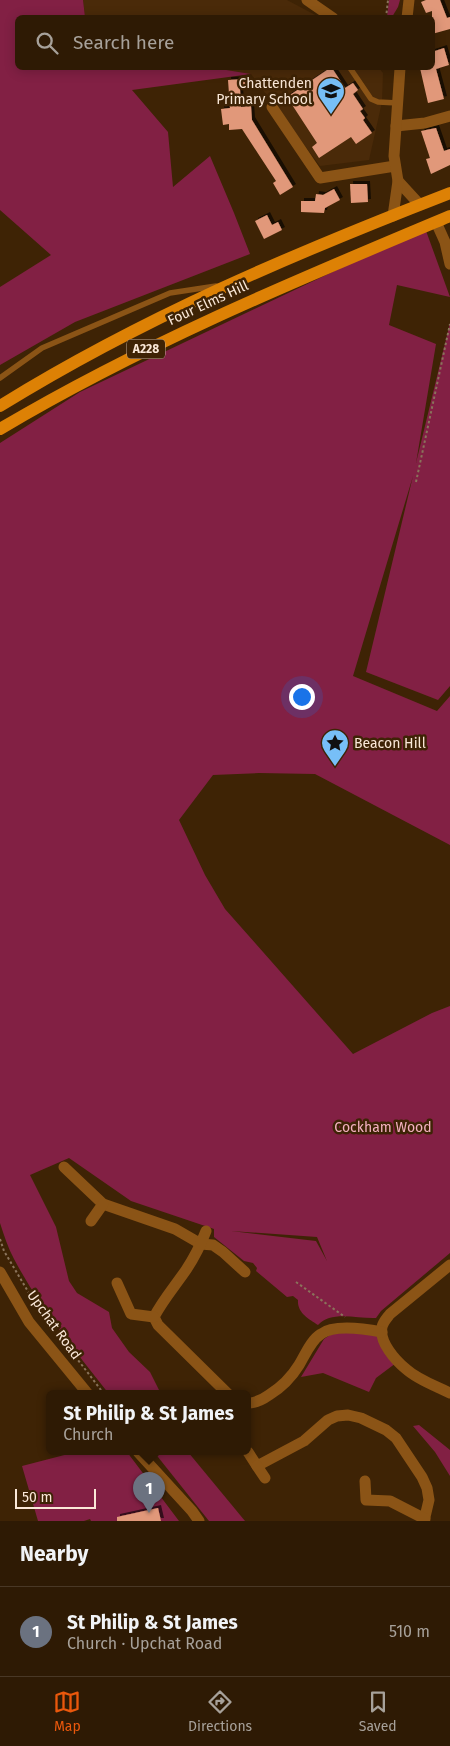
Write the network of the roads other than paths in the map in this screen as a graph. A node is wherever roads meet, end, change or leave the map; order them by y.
1 (307, 0) edge
2 (409, 0) edge
3 (329, 15) edge
4 (406, 15) edge
5 (351, 70) edge
6 (400, 70) edge
7 (398, 103) junction
8 (272, 107) dead end
9 (450, 116) edge
10 (396, 126) junction
11 (396, 166) junction
12 (398, 181) junction
13 (450, 193) edge
14 (420, 205) junction
15 (392, 216) junction
16 (450, 216) edge
17 (436, 222) junction
18 (450, 264) edge
19 (229, 284) junction
20 (0, 378) edge
21 (0, 406) edge
22 (0, 429) edge
23 (64, 1167) dead end
24 (103, 1204) junction
25 (91, 1221) dead end
26 (206, 1231) dead end
27 (201, 1244) junction
28 (450, 1265) edge
29 (0, 1272) edge
30 (245, 1272) dead end
31 (117, 1283) dead end
32 (154, 1317) junction
33 (382, 1332) junction
34 (85, 1390) edge
35 (223, 1390) edge
36 (450, 1393) edge
37 (251, 1402) edge
38 (141, 1455) edge
39 (250, 1455) edge
40 (257, 1466) junction
41 (265, 1478) dead end
42 (365, 1481) dead end
43 (424, 1520) edge
44 (199, 1521) edge

1 - 3 street
2 - 4 street
5 - 7 lane
6 - 7 street
7 - 10 street
8 - 11 street
9 - 10 street
10 - 11 street
11 - 12 street
12 - 14 street
12 - 15 street
13 - 14 main road, A228
14 - 15 main road, A228
15 - 19 main road, Four Elms Hill / A228
16 - 17 main road, A228
17 - 18 street
17 - 22 main road, Four Elms Hill / A228
19 - 20 lane
19 - 21 main road, Four Elms Hill / A228
23 - 24 street
24 - 25 street
24 - 27 street
26 - 27 street
27 - 30 street
27 - 32 street
28 - 33 street
29 - 34 street, Upchat Road
31 - 32 street
32 - 35 street
33 - 36 street
33 - 37 street
38 - 44 street
39 - 40 street
40 - 41 street
40 - 43 street
42 - 43 street

